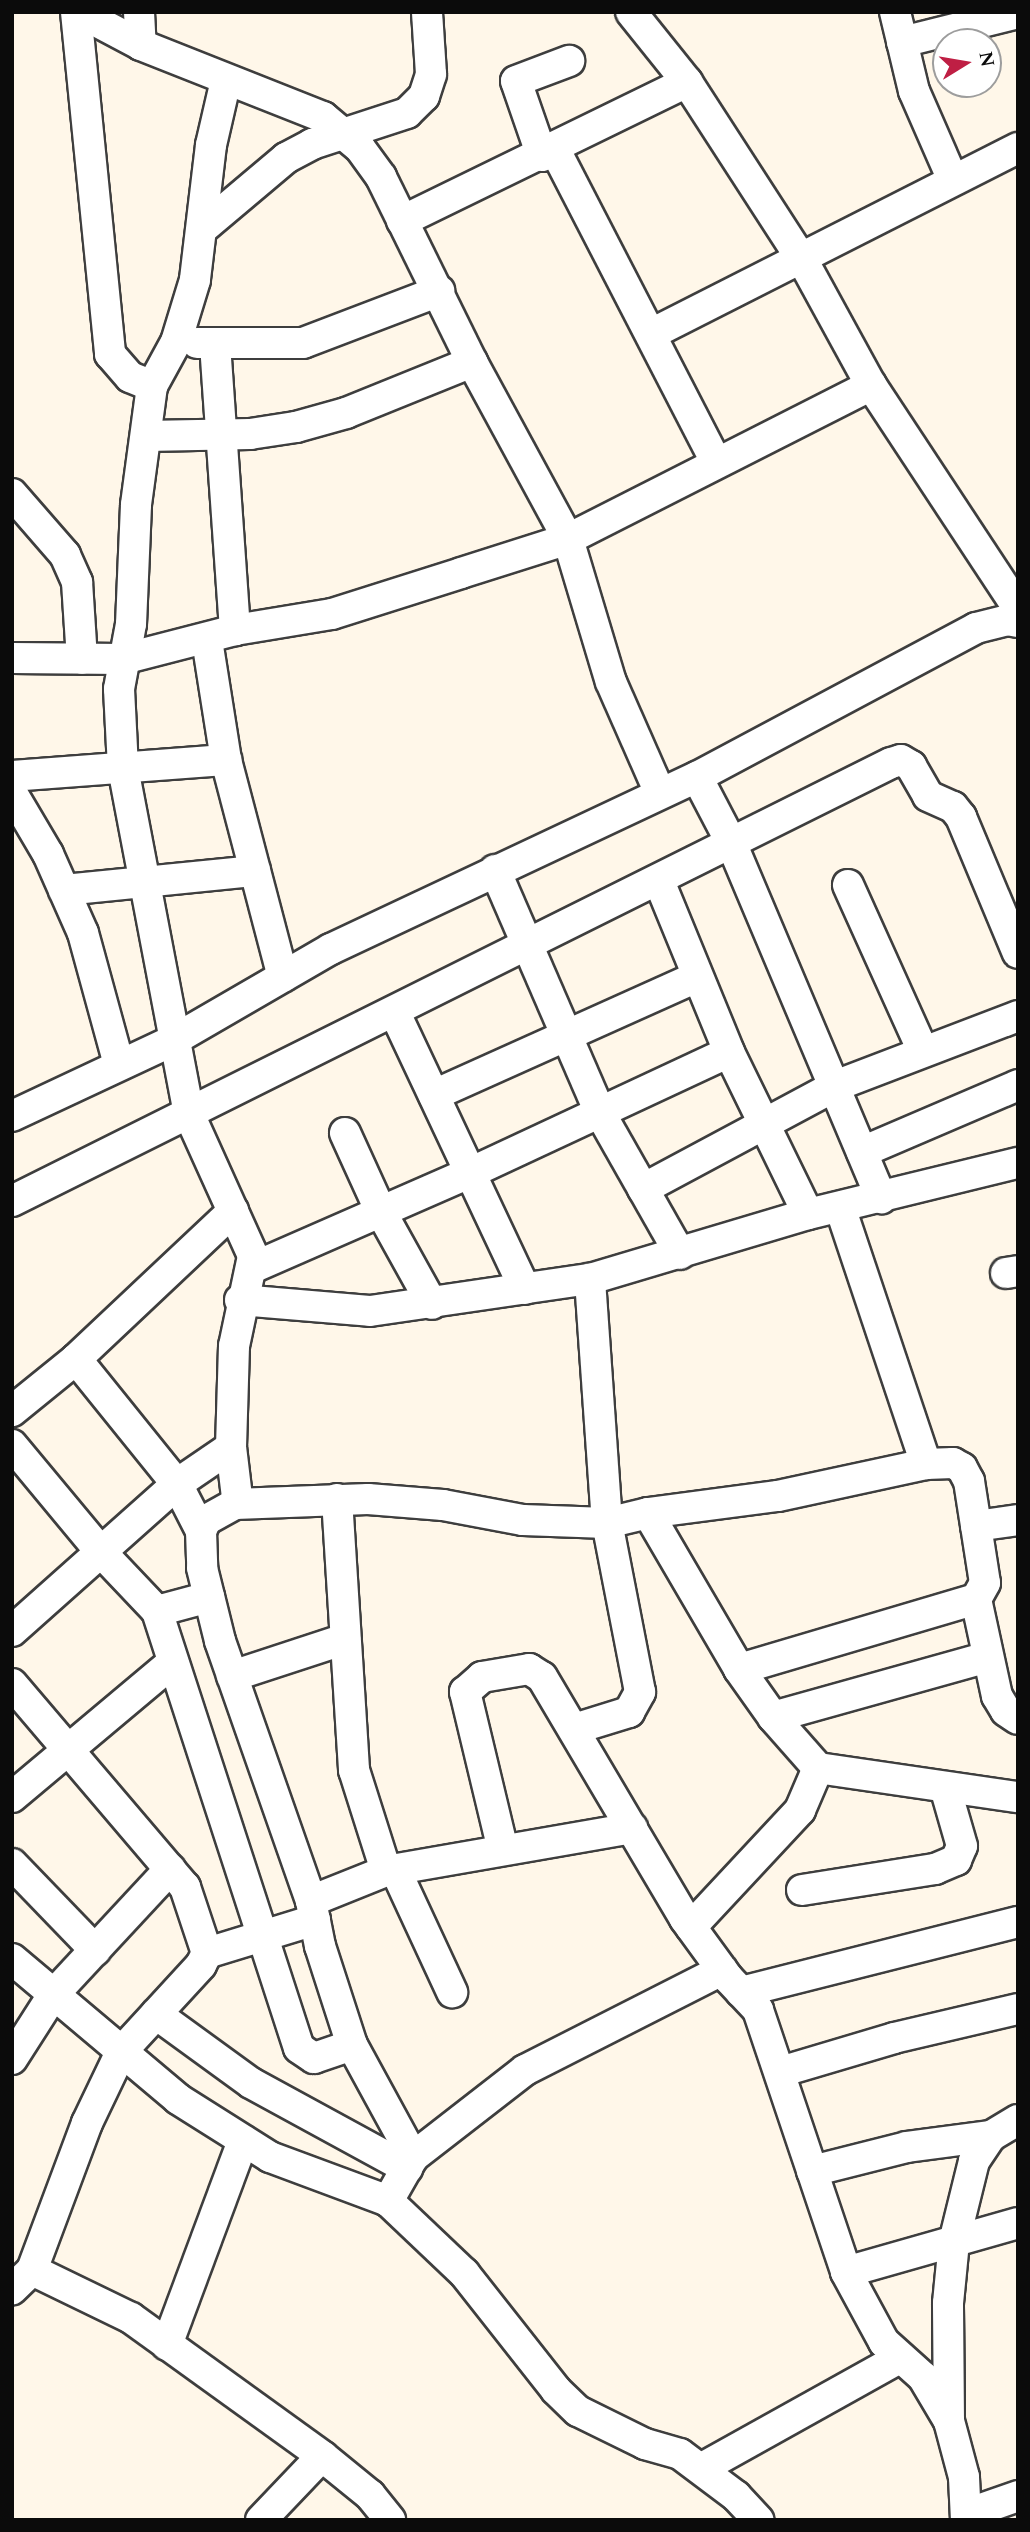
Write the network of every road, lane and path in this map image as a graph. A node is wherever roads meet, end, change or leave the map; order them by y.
1 (77, 12) edge
2 (139, 12) edge
3 (427, 12) edge
4 (631, 12) edge
5 (895, 12) edge
6 (1018, 13) edge
7 (902, 41) junction
8 (141, 45) junction
9 (569, 61) dead end
10 (226, 80) junction
11 (687, 82) junction
12 (348, 135) junction
13 (1018, 148) edge
14 (549, 153) junction
15 (953, 178) junction
16 (402, 221) junction
17 (203, 228) junction
18 (803, 261) junction
19 (439, 291) junction
20 (651, 334) junction
21 (176, 342) junction
22 (215, 344) junction
23 (472, 362) junction
24 (870, 385) junction
25 (152, 386) junction
26 (219, 435) junction
27 (146, 436) junction
28 (716, 462) junction
29 (12, 494) edge
30 (568, 539) junction
31 (1018, 608) edge
32 (1018, 622) edge
33 (235, 630) junction
34 (207, 640) junction
35 (12, 658) edge
36 (82, 659) junction
37 (123, 659) junction
38 (226, 761) junction
39 (123, 768) junction
40 (12, 775) edge
41 (697, 777) junction
42 (12, 793) edge
43 (660, 793) junction
44 (730, 840) junction
45 (495, 870) junction
46 (255, 871) junction
47 (659, 881) junction
48 (144, 883) junction
49 (848, 886) dead end
50 (64, 890) junction
51 (1007, 902) edge
52 (526, 945) junction
53 (1018, 953) edge
54 (696, 976) junction
55 (283, 978) junction
56 (395, 1013) junction
57 (1018, 1016) edge
58 (565, 1034) junction
59 (173, 1041) junction
60 (922, 1049) junction
61 (729, 1052) junction
62 (118, 1065) junction
63 (1018, 1085) edge
64 (835, 1087) junction
65 (434, 1095) junction
66 (600, 1113) junction
67 (188, 1114) junction
68 (12, 1116) edge
69 (762, 1124) junction
70 (345, 1133) dead end
71 (862, 1152) junction
72 (1018, 1163) edge
73 (474, 1171) junction
74 (643, 1189) junction
75 (881, 1198) junction
76 (12, 1201) edge
77 (840, 1208) junction
78 (233, 1211) junction
79 (381, 1212) junction
80 (808, 1214) junction
81 (680, 1254) junction
82 (252, 1268) junction
83 (590, 1279) junction
84 (525, 1289) junction
85 (240, 1300) junction
86 (432, 1304) junction
87 (76, 1359) junction
88 (12, 1411) edge
89 (12, 1445) edge
90 (231, 1447) junction
91 (926, 1464) junction
92 (177, 1484) junction
93 (337, 1499) junction
94 (235, 1504) junction
95 (648, 1513) junction
96 (1018, 1520) edge
97 (607, 1523) junction
98 (976, 1525) junction
99 (201, 1531) junction
100 (100, 1551) junction
101 (209, 1597) junction
102 (976, 1599) junction
103 (157, 1611) junction
104 (12, 1631) edge
105 (345, 1639) junction
106 (988, 1657) junction
107 (173, 1662) junction
108 (739, 1669) junction
109 (232, 1676) junction
110 (12, 1684) edge
111 (773, 1717) junction
112 (1018, 1719) edge
113 (574, 1730) junction
114 (68, 1752) junction
115 (818, 1768) junction
116 (17, 1783) edge
117 (945, 1787) junction
118 (1018, 1797) edge
119 (632, 1828) junction
120 (503, 1850) junction
121 (12, 1864) edge
122 (170, 1869) junction
123 (391, 1870) junction
124 (802, 1890) dead end
125 (313, 1910) junction
126 (1018, 1922) edge
127 (691, 1927) junction
128 (263, 1937) junction
129 (95, 1950) junction
130 (207, 1953) junction
131 (12, 1959) edge
132 (722, 1970) junction
133 (452, 1992) dead end
134 (741, 1992) junction
135 (53, 1995) junction
136 (1018, 2009) edge
137 (156, 2014) junction
138 (352, 2045) junction
139 (121, 2052) junction
140 (12, 2059) edge
141 (780, 2072) junction
142 (1018, 2120) edge
143 (991, 2136) junction
144 (243, 2141) junction
145 (410, 2162) junction
146 (812, 2171) junction
147 (388, 2201) junction
148 (1018, 2223) edge
149 (954, 2242) junction
150 (846, 2272) junction
151 (22, 2279) edge
152 (167, 2345) junction
153 (898, 2359) junction
154 (949, 2421) junction
155 (322, 2456) junction
156 (702, 2468) junction
157 (370, 2495) junction
158 (1018, 2496) edge
159 (966, 2517) edge
160 (261, 2520) edge
161 (390, 2520) edge
162 (408, 2520) edge
163 (758, 2520) edge

1 - 8 street
1 - 25 street
2 - 8 street
3 - 12 street
4 - 11 street
5 - 7 street
6 - 7 street
7 - 15 street
8 - 10 street
9 - 14 street
10 - 12 street
10 - 17 street
11 - 14 street
11 - 18 street
12 - 16 street
12 - 17 street
13 - 15 street
14 - 16 street
14 - 20 street
15 - 18 street
16 - 19 street
17 - 21 street
18 - 20 street
18 - 24 street
19 - 22 street
19 - 23 street
20 - 28 street
21 - 22 street
21 - 25 street
22 - 26 street
23 - 26 street
23 - 30 street
24 - 28 street
24 - 31 street
25 - 27 street
26 - 27 street
26 - 33 street
27 - 37 street
28 - 30 street
29 - 36 street
30 - 33 street
30 - 43 street
32 - 41 street
33 - 34 street
34 - 37 street
34 - 38 street
35 - 36 street
36 - 37 street
37 - 39 street
38 - 39 street
38 - 46 street
39 - 40 street
39 - 48 street
41 - 43 street
41 - 44 street
42 - 50 street
43 - 45 street
44 - 47 street
44 - 51 street
44 - 64 street
45 - 52 street
45 - 55 street
46 - 48 street
46 - 55 street
47 - 52 street
47 - 54 street
48 - 50 street
48 - 59 street
49 - 60 street
50 - 62 street
51 - 53 street
52 - 56 street
52 - 58 street
54 - 58 street
54 - 61 street
55 - 59 street
56 - 65 street
56 - 67 street
57 - 60 street
58 - 65 street
58 - 66 street
59 - 62 street
59 - 67 street
60 - 64 street
61 - 66 street
61 - 69 street
62 - 68 street
63 - 71 street
64 - 69 street
64 - 71 street
65 - 73 street
66 - 73 street
66 - 74 street
67 - 76 street
67 - 78 street
69 - 74 street
69 - 80 street
70 - 79 street
71 - 75 street
72 - 75 street
73 - 79 street
73 - 84 street
74 - 81 street
75 - 77 street
77 - 80 street
77 - 91 street
78 - 82 street
78 - 87 street
79 - 82 street
79 - 86 street
80 - 81 street
81 - 83 street
82 - 85 street
83 - 84 street
83 - 97 street
84 - 86 street
85 - 86 street
85 - 90 street
87 - 88 street
87 - 92 street
89 - 100 street
90 - 92 street
90 - 94 street
91 - 95 street
91 - 98 street
92 - 99 street
92 - 100 street
93 - 94 street
93 - 97 street
93 - 105 street
94 - 99 street
95 - 97 street
95 - 108 street
96 - 98 street
97 - 113 street
98 - 102 street
99 - 101 street
100 - 103 street
100 - 104 street
101 - 103 street
101 - 109 street
102 - 106 street
102 - 108 street
103 - 107 street
105 - 109 street
105 - 123 street
106 - 111 street
106 - 112 street
107 - 114 street
107 - 128 street
108 - 111 street
109 - 125 street
110 - 114 street
111 - 115 street
113 - 119 street
113 - 120 street
114 - 116 street
114 - 122 street
115 - 117 street
115 - 127 street
117 - 118 street
117 - 124 street
119 - 120 street
119 - 127 street
120 - 123 street
121 - 129 street
122 - 129 street
122 - 130 street
123 - 125 street
123 - 133 street
125 - 128 street
125 - 138 street
126 - 134 street
127 - 132 street
128 - 130 street
128 - 138 street
129 - 135 street
130 - 137 street
131 - 135 street
132 - 134 street
132 - 145 street
134 - 141 street
135 - 139 street
135 - 140 street
136 - 141 street
137 - 139 street
137 - 145 street
138 - 145 street
139 - 144 street
139 - 151 street
141 - 146 street
142 - 143 street
143 - 146 street
143 - 149 street
144 - 147 street
144 - 152 street
145 - 147 street
146 - 150 street
147 - 156 street
148 - 149 street
149 - 150 street
149 - 154 street
150 - 153 street
151 - 152 street
152 - 155 street
153 - 154 street
153 - 156 street
154 - 159 street
155 - 157 street
155 - 160 street
156 - 163 street
157 - 161 street
157 - 162 street
158 - 159 street

